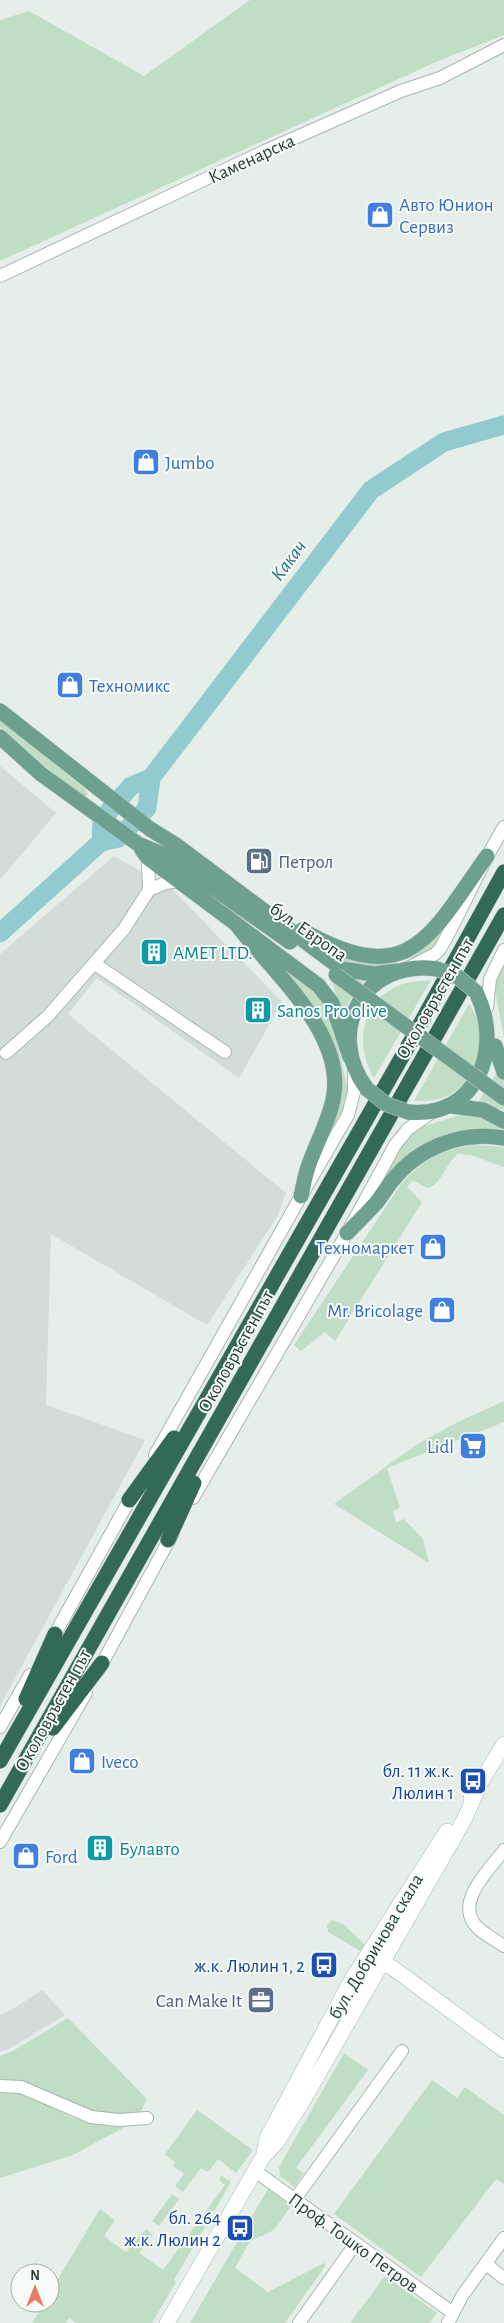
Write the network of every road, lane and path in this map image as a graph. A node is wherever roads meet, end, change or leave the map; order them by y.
1 (504, 45) edge
2 (0, 276) edge
3 (0, 711) edge
4 (0, 737) edge
5 (504, 828) edge
6 (150, 829) junction
7 (138, 844) junction
8 (486, 856) junction
9 (148, 858) junction
10 (171, 858) junction
11 (504, 872) edge
12 (181, 881) junction
13 (149, 890) junction
14 (270, 914) junction
15 (504, 915) edge
16 (236, 924) junction
17 (504, 950) edge
18 (95, 964) junction
19 (401, 970) junction
20 (487, 1008) junction
21 (494, 1044) junction
22 (224, 1052) dead end
23 (6, 1053) dead end
24 (352, 1063) junction
25 (504, 1072) edge
26 (504, 1098) edge
27 (452, 1106) junction
28 (432, 1112) junction
29 (504, 1121) edge
30 (504, 1138) edge
31 (300, 1196) junction
32 (347, 1233) junction
33 (219, 1376) junction
34 (225, 1411) junction
35 (129, 1500) junction
36 (168, 1540) junction
37 (55, 1634) junction
38 (102, 1663) junction
39 (0, 1727) edge
40 (504, 1744) edge
41 (0, 1760) edge
42 (15, 1779) junction
43 (476, 1791) junction
44 (0, 1805) edge
45 (0, 1842) edge
46 (504, 1850) edge
47 (376, 1940) junction
48 (504, 1946) edge
49 (364, 1960) junction
50 (383, 1962) junction
51 (504, 2050) edge
52 (402, 2051) dead end
53 (0, 2086) edge
54 (147, 2118) dead end
55 (263, 2157) junction
56 (255, 2171) junction
57 (295, 2199) junction
58 (504, 2238) edge
59 (356, 2243) junction
60 (486, 2264) junction
61 (504, 2278) edge
62 (450, 2318) edge
63 (168, 2323) edge
64 (299, 2323) edge

1 - 2 street, Каменарска
3 - 6 main road, бул. Европа
4 - 7 main road, бул. Европа
5 - 8 street
6 - 10 main road, бул. Европа
6 - 14 main road, бул. Европа
7 - 9 main road, бул. Европа
7 - 10 main road, бул. Европа
8 - 14 main road
8 - 19 street
9 - 12 main road, бул. Европа
9 - 13 street
10 - 26 main road, бул. Европа, bridge
11 - 33 highway, Околовръстен път
12 - 13 street
12 - 16 main road, бул. Европа
13 - 18 street
14 - 19 main road, бул. Европа
15 - 34 highway, Околовръстен път
16 - 24 main road, бул. Европа
16 - 31 main road
17 - 20 street
18 - 22 street
18 - 23 street
19 - 20 main road, bridge
19 - 24 main road
20 - 21 main road
21 - 25 main road
21 - 27 main road
24 - 28 main road, bridge
24 - 31 street, Околовръстен път
27 - 28 main road
27 - 29 main road
28 - 32 street, Околовръстен път
30 - 32 main road
31 - 35 street, Околовръстен път
32 - 36 street, Околовръстен път
33 - 35 highway
33 - 41 highway, Околовръстен път
34 - 36 highway
34 - 42 highway, Околовръстен път
35 - 37 street, Околовръстен път
36 - 38 street, Околовръстен път
37 - 39 street, Околовръстен път
37 - 41 highway
38 - 42 highway
38 - 45 street, Околовръстен път
40 - 43 main road, бул. Добринова скала
42 - 44 highway, Околовръстен път
43 - 47 main road, бул. Добринова скала
43 - 50 main road, бул. Добринова скала
46 - 48 street
47 - 49 main road, бул. Добринова скала
47 - 50 main road
49 - 50 main road
49 - 55 main road, бул. Добринова скала
50 - 51 main road
50 - 55 main road, бул. Добринова скала
52 - 57 street
53 - 54 street
55 - 56 main road, бул. Добринова скала
56 - 57 street, Проф. Тошко Петров
56 - 63 main road, бул. Добринова скала
57 - 59 street, Проф. Тошко Петров
58 - 60 street
59 - 62 street, Проф. Тошко Петров
59 - 64 street
60 - 61 street
60 - 62 street

